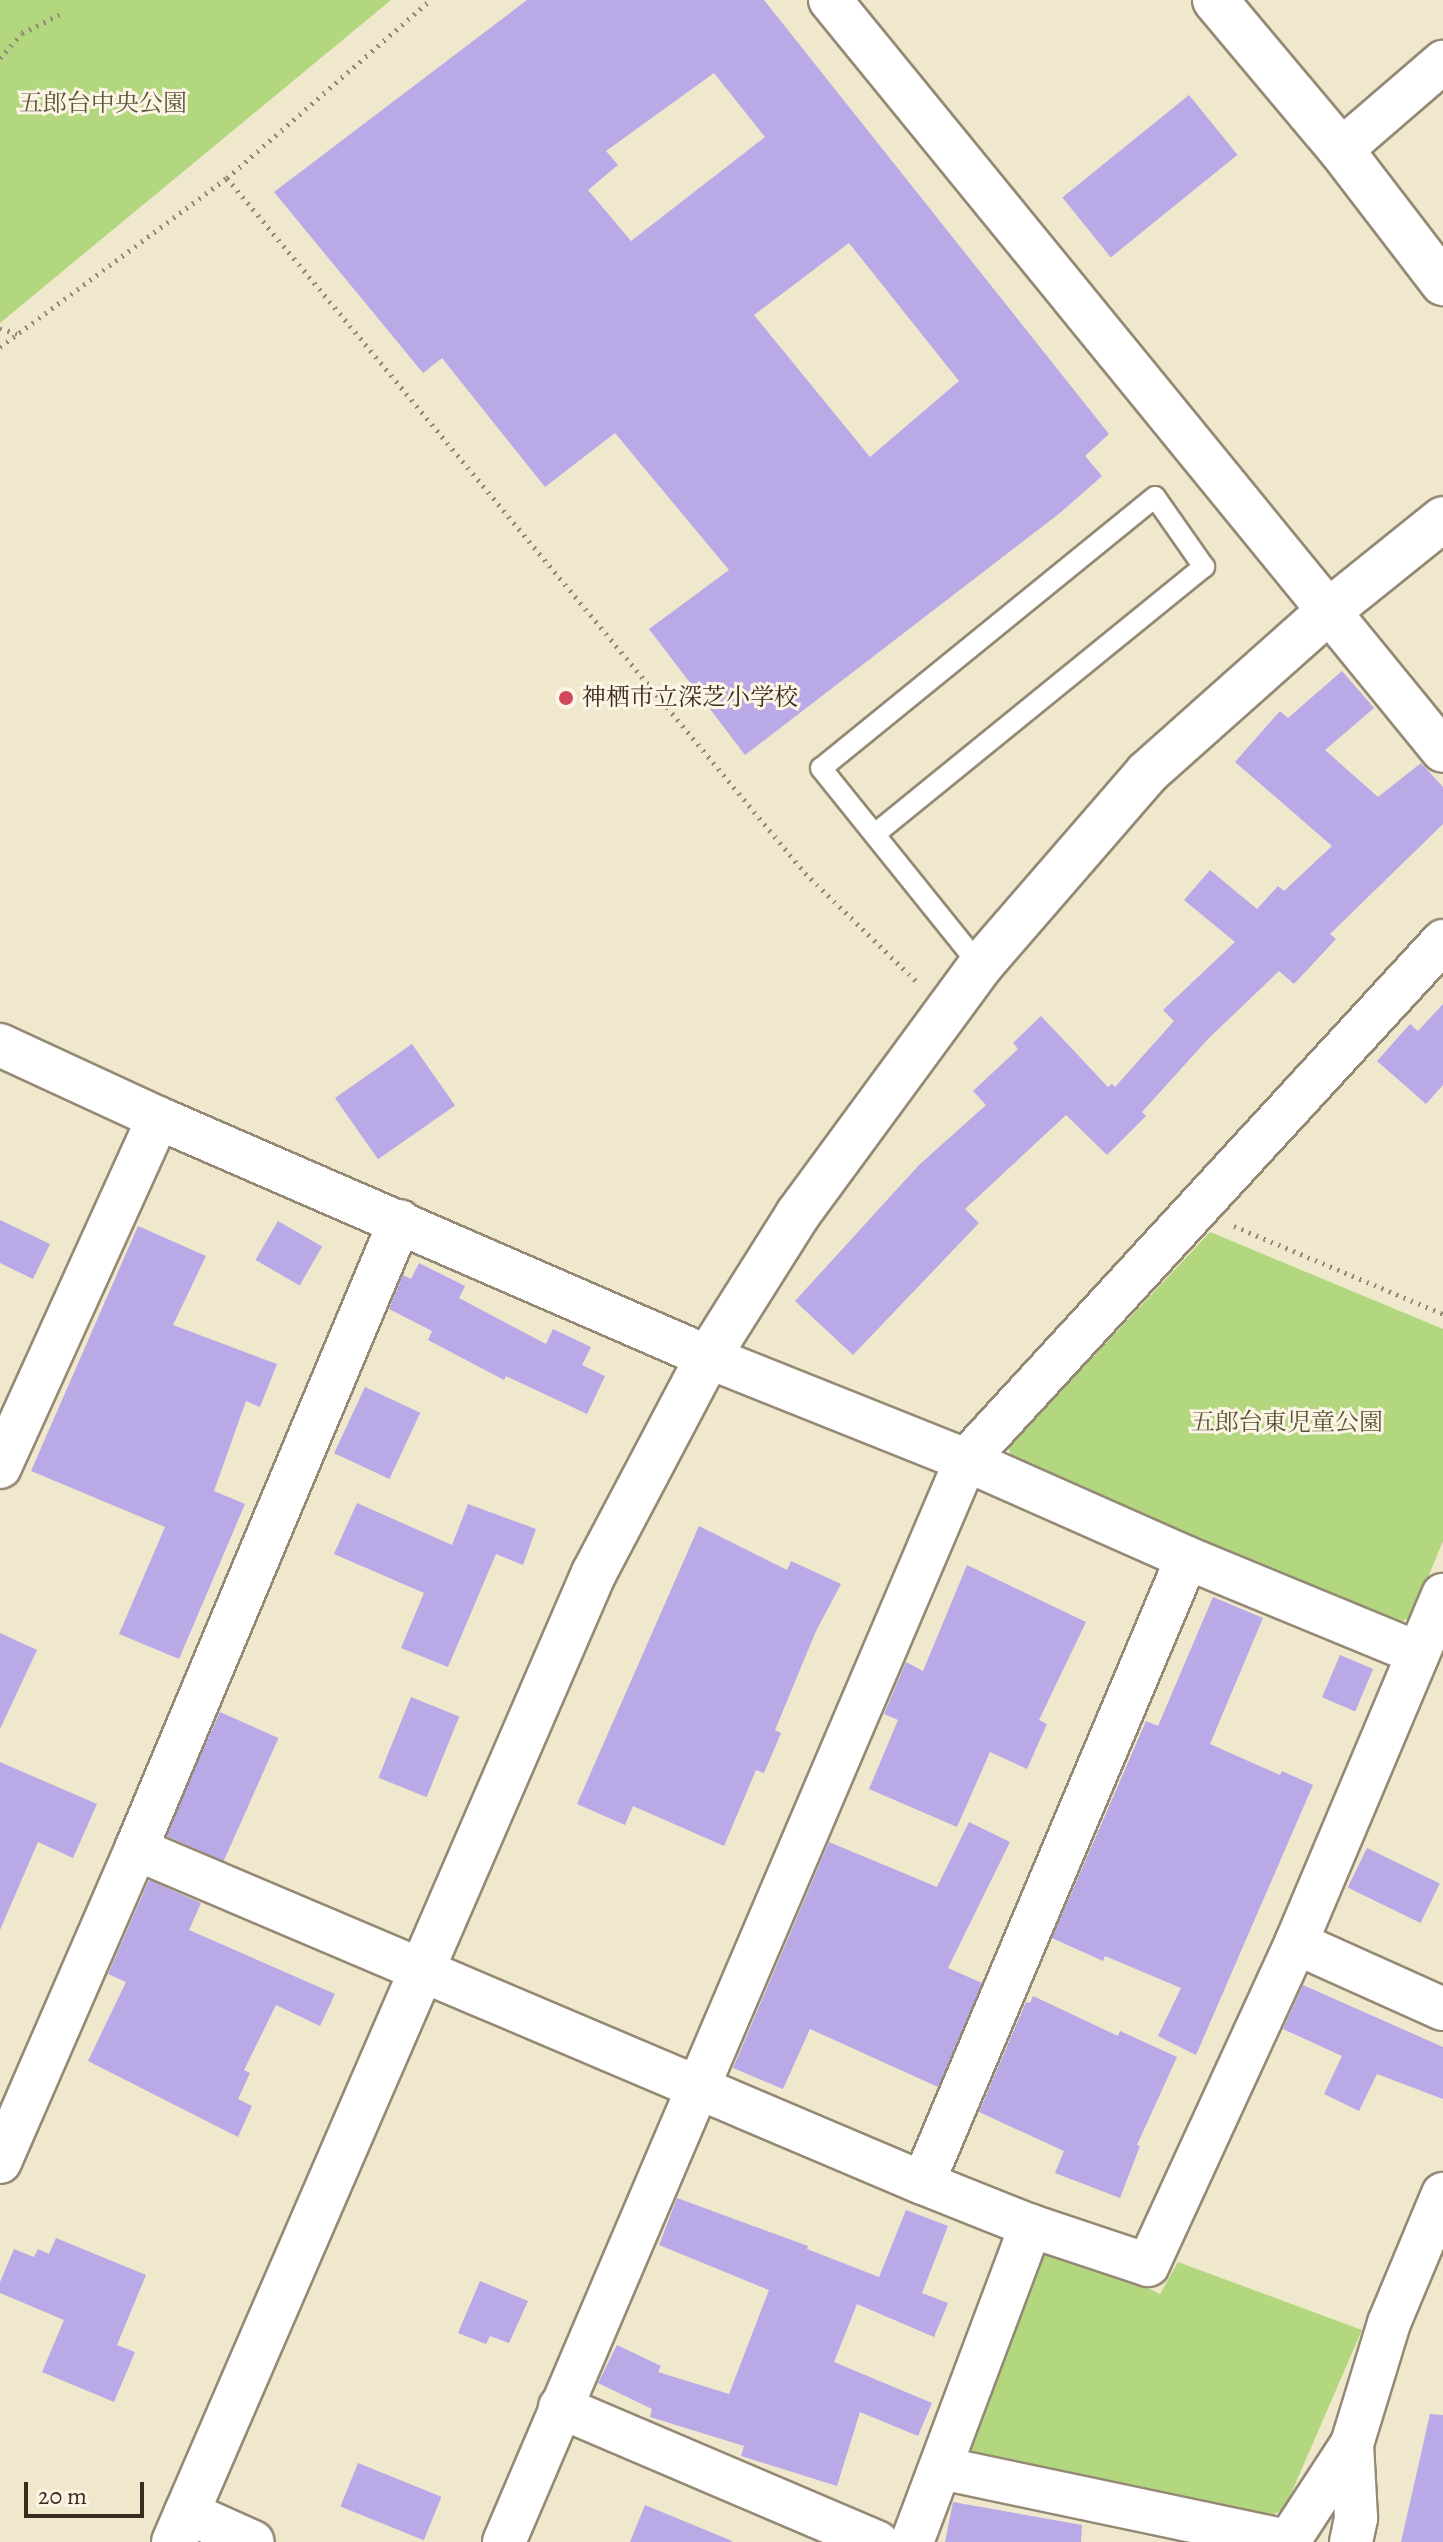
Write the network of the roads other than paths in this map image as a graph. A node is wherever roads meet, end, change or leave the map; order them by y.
1 (830, 0) edge
2 (1215, 0) edge
3 (1443, 62) edge
4 (1341, 150) junction
5 (1443, 283) edge
6 (1443, 519) edge
7 (1330, 610) junction
8 (1443, 751) edge
9 (875, 834) dead end
10 (1443, 941) edge
11 (980, 966) junction
12 (0, 1045) edge
13 (158, 1118) junction
14 (400, 1221) junction
15 (708, 1357) junction
16 (966, 1460) junction
17 (0, 1467) edge
18 (1187, 1558) junction
19 (1443, 1595) edge
20 (1418, 1653) junction
21 (136, 1849) junction
22 (1296, 1943) junction
23 (422, 1973) junction
24 (1443, 2009) edge
25 (699, 2087) junction
26 (0, 2162) edge
27 (923, 2183) junction
28 (1443, 2194) edge
29 (1031, 2226) junction
30 (560, 2407) junction
31 (1352, 2444) junction
32 (941, 2468) junction
33 (180, 2527) edge
34 (253, 2542) edge
35 (504, 2542) edge
36 (877, 2542) edge
37 (912, 2542) edge
38 (1288, 2542) edge
39 (1351, 2542) edge

1 - 7 street
2 - 4 street
3 - 4 street
4 - 5 street
6 - 7 street
7 - 8 street
7 - 11 street
9 - 11 lane
10 - 16 street
11 - 15 street
12 - 13 street
13 - 14 street
13 - 17 street
14 - 15 street
14 - 21 street
15 - 16 street
15 - 23 street
16 - 18 street
16 - 25 street
18 - 20 street
18 - 27 street
19 - 20 street
20 - 22 street
21 - 23 street
21 - 26 street
22 - 24 street
22 - 29 street
23 - 25 street
23 - 33 street
25 - 27 street
25 - 30 street
27 - 29 street
28 - 31 street
29 - 32 street
30 - 35 street
30 - 36 street
31 - 38 street
31 - 39 street
32 - 37 street
32 - 38 street
33 - 34 street

